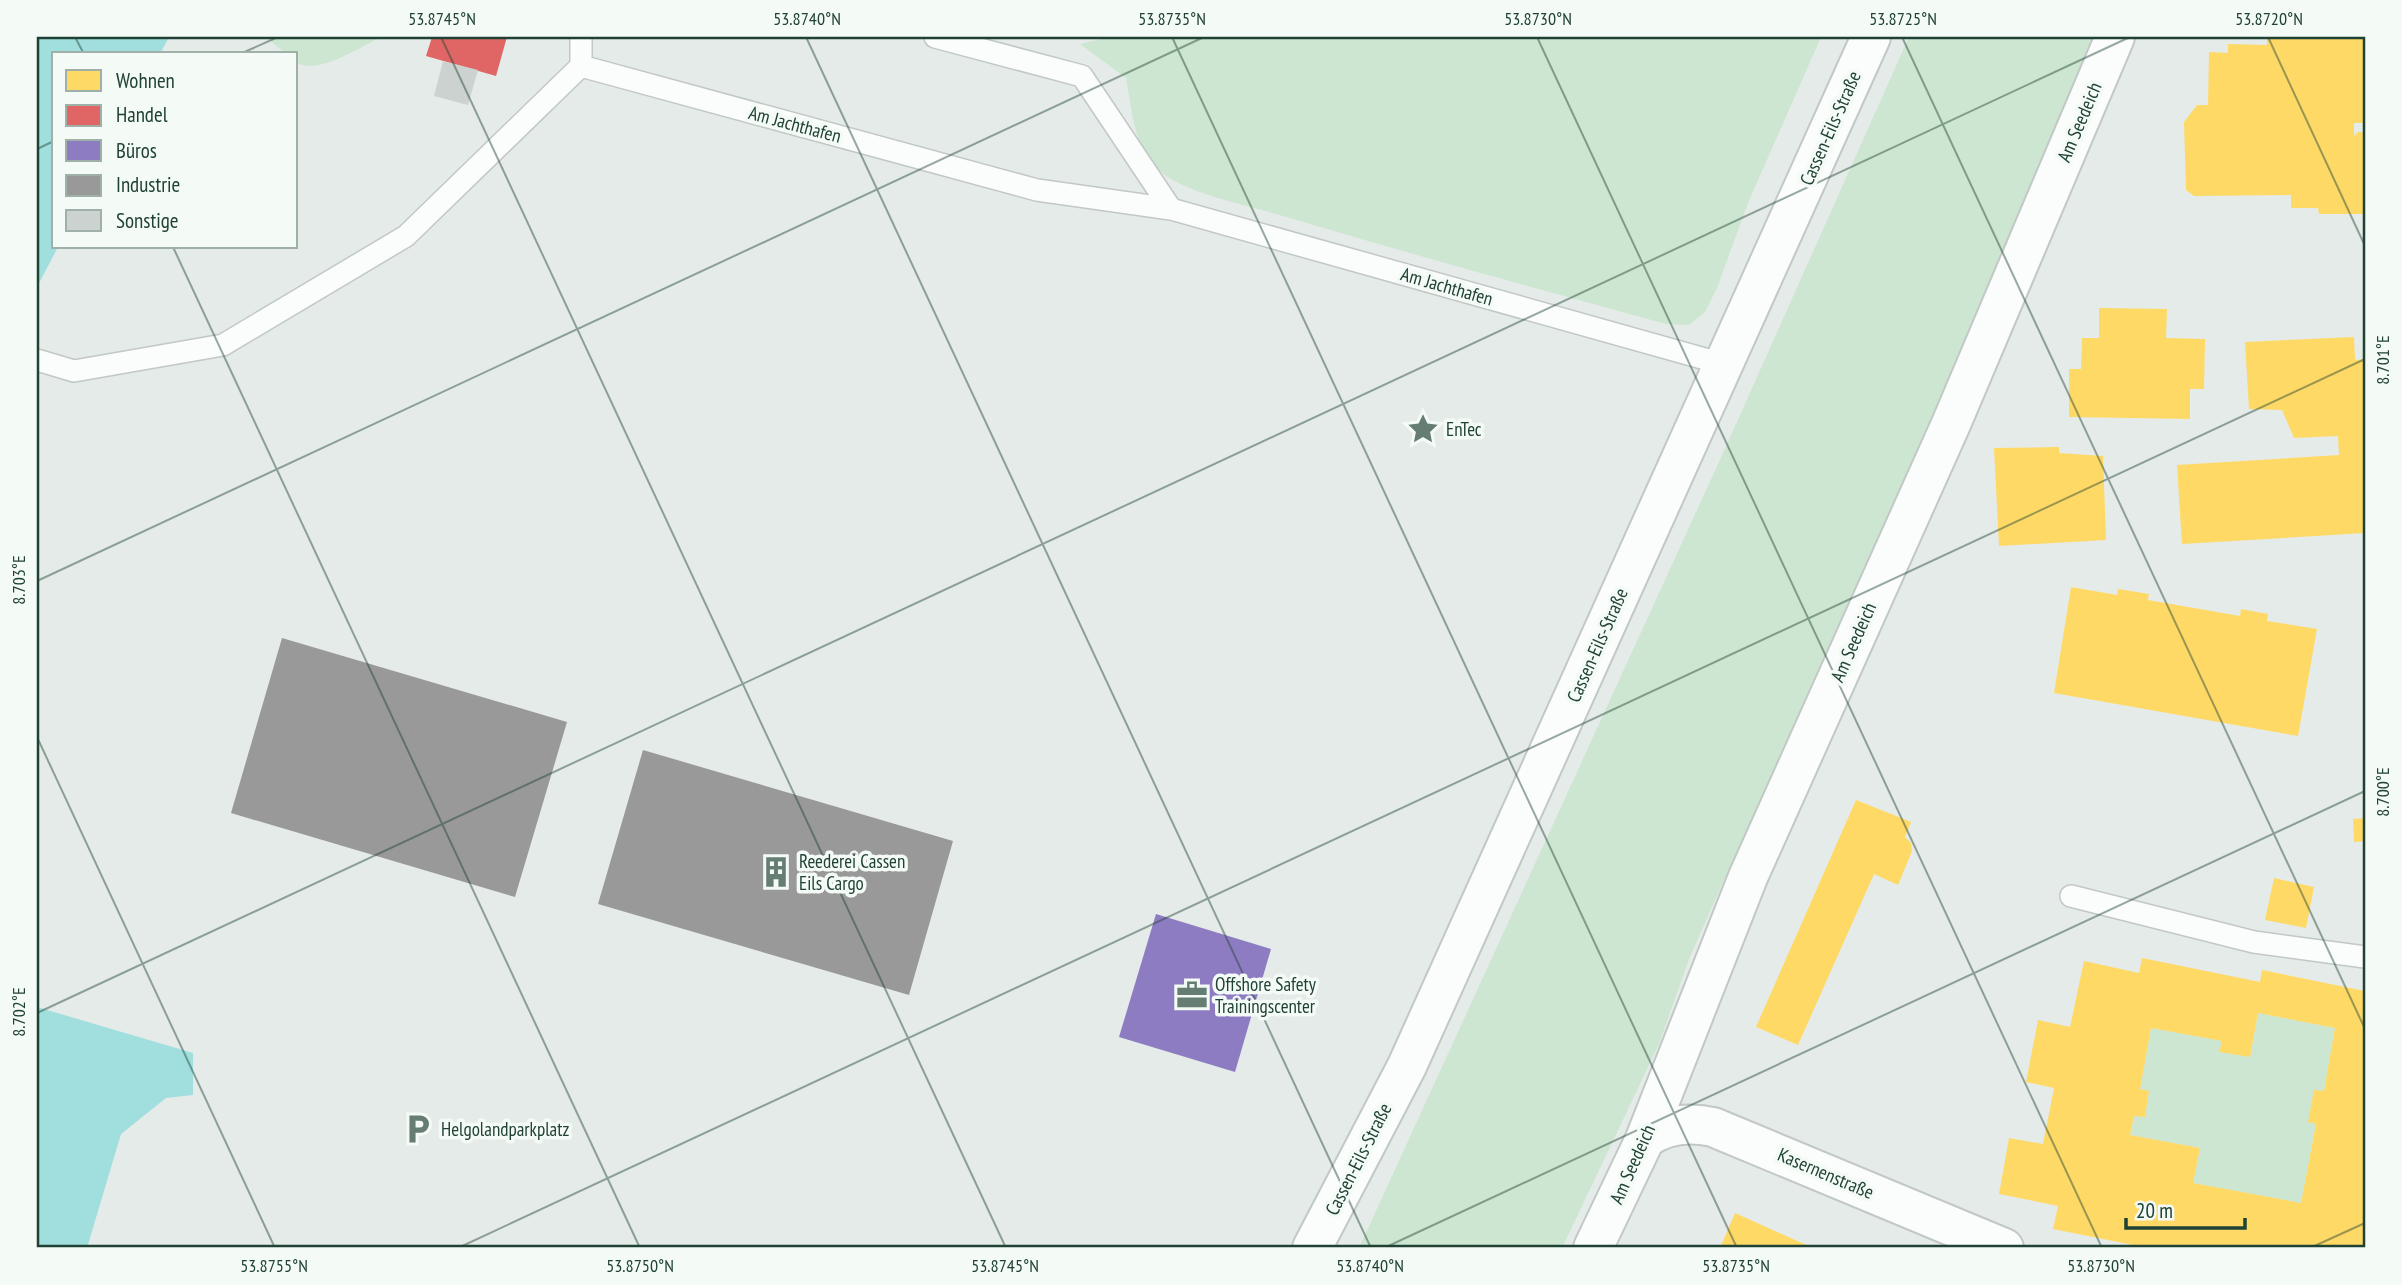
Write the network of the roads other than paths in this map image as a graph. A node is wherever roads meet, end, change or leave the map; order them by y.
1 (581, 37) edge
2 (935, 37) edge
3 (1871, 37) edge
4 (2115, 37) edge
5 (581, 66) junction
6 (1171, 209) junction
7 (37, 360) edge
8 (1723, 364) junction
9 (2071, 896) dead end
10 (2365, 957) edge
11 (1645, 1139) junction
12 (1312, 1248) edge
13 (1593, 1248) edge
14 (2004, 1248) edge

1 - 5 lane
2 - 6 lane
3 - 8 street, Cassen-Eils-Straße
4 - 11 street, Am Seedeich
5 - 6 lane, Am Jachthafen
5 - 7 lane
6 - 8 lane, Am Jachthafen
8 - 12 street, Cassen-Eils-Straße
9 - 10 lane
11 - 13 street, Am Seedeich
11 - 14 street, Kasernenstraße

